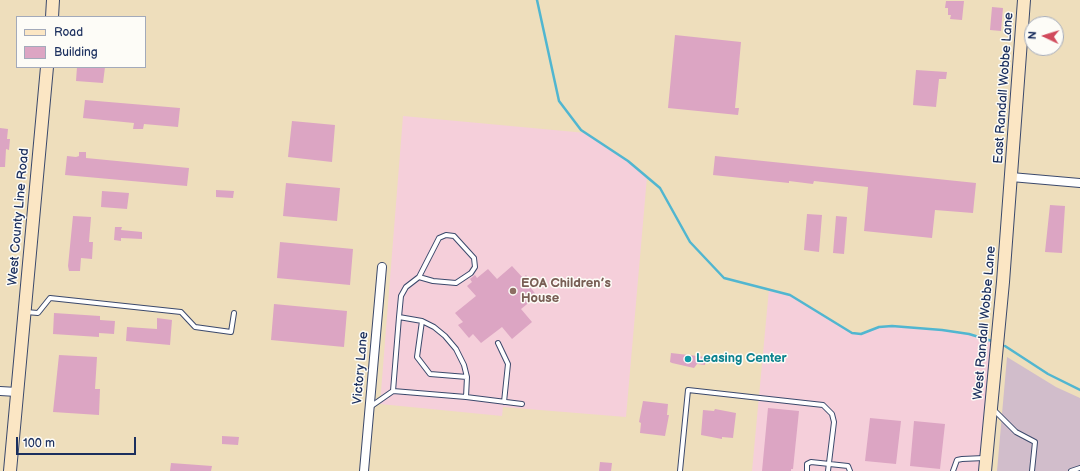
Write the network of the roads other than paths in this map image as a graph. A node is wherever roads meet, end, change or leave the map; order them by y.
1 (53, 0) edge
2 (1024, 0) edge
3 (52, 16) edge
4 (47, 68) edge
5 (1011, 177) junction
6 (1080, 183) edge
7 (382, 267) dead end
8 (419, 277) junction
9 (24, 312) junction
10 (234, 313) dead end
11 (399, 317) junction
12 (422, 321) junction
13 (498, 343) dead end
14 (467, 377) junction
15 (0, 391) edge
16 (393, 391) junction
17 (17, 392) junction
18 (466, 397) junction
19 (504, 402) junction
20 (522, 404) dead end
21 (991, 407) junction
22 (369, 408) junction
23 (987, 458) junction
24 (829, 464) junction
25 (1080, 468) edge
26 (10, 471) edge
27 (364, 471) edge
28 (680, 471) edge
29 (806, 471) edge
30 (828, 471) edge
31 (850, 471) edge
32 (953, 471) edge
33 (985, 471) edge
34 (1032, 471) edge
35 (1071, 471) edge

1 - 3 street
2 - 5 street, East Randall Wobbe Lane
4 - 9 street, West County Line Road
5 - 6 street
5 - 21 street, West Randall Wobbe Lane
7 - 22 street, Victory Lane
8 - 8 lane
8 - 11 lane
9 - 10 lane
9 - 17 street, West County Line Road
11 - 12 lane
11 - 16 lane
12 - 14 lane
12 - 14 lane
13 - 19 lane
14 - 18 lane
15 - 17 street
16 - 18 lane
16 - 22 lane
17 - 26 street, West County Line Road
18 - 19 lane
19 - 20 lane
21 - 23 street, West Randall Wobbe Lane
21 - 34 lane
22 - 27 street, Victory Lane
23 - 32 lane
23 - 33 street, West Randall Wobbe Lane
24 - 28 lane
24 - 29 lane
24 - 30 lane
24 - 31 lane
25 - 35 lane

